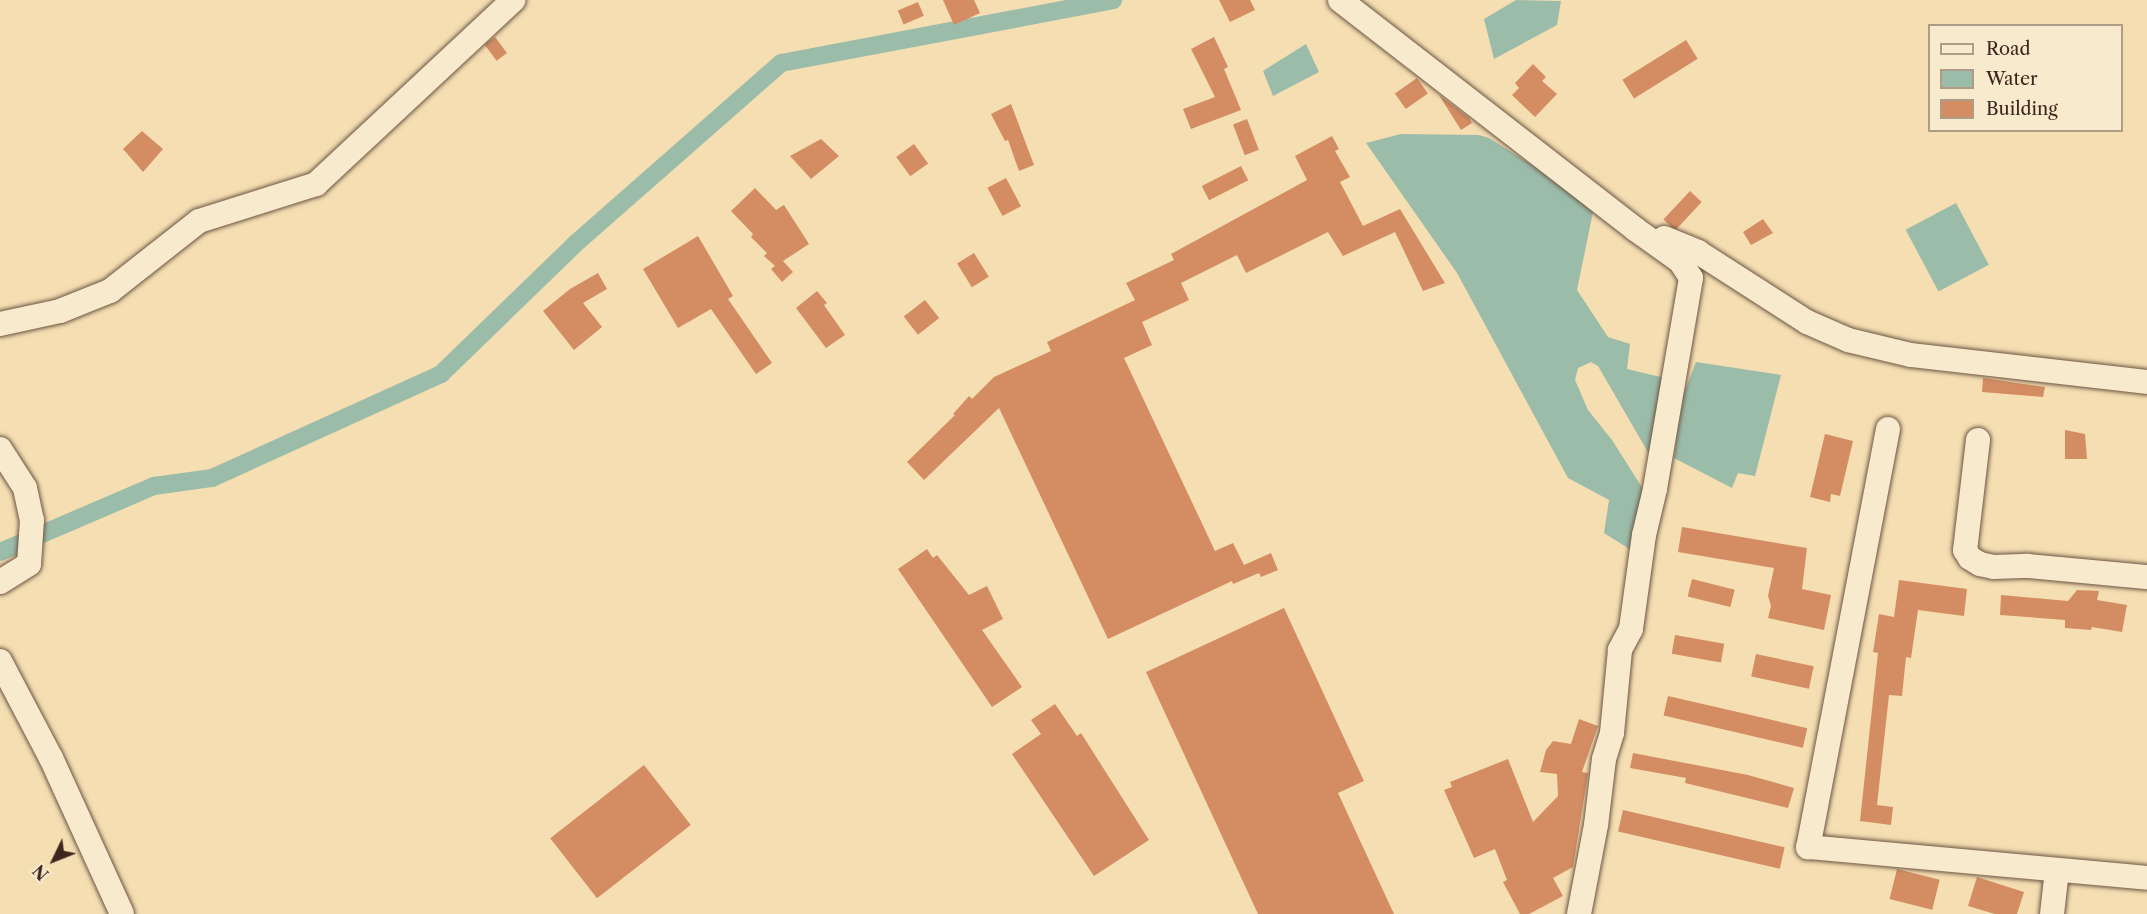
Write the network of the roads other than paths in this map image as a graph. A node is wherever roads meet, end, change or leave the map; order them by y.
1 (513, 0) edge
2 (1340, 0) edge
3 (1635, 229) junction
4 (0, 324) edge
5 (2147, 382) edge
6 (1888, 429) dead end
7 (1978, 440) dead end
8 (0, 449) edge
9 (2147, 577) edge
10 (0, 582) edge
11 (0, 661) edge
12 (2057, 870) junction
13 (2147, 878) edge
14 (122, 914) edge
15 (1579, 914) edge
16 (2052, 914) edge

1 - 4 street
2 - 3 street
3 - 5 street
3 - 15 street
6 - 12 street
7 - 9 street
8 - 10 street
11 - 14 street
12 - 13 street
12 - 16 street

